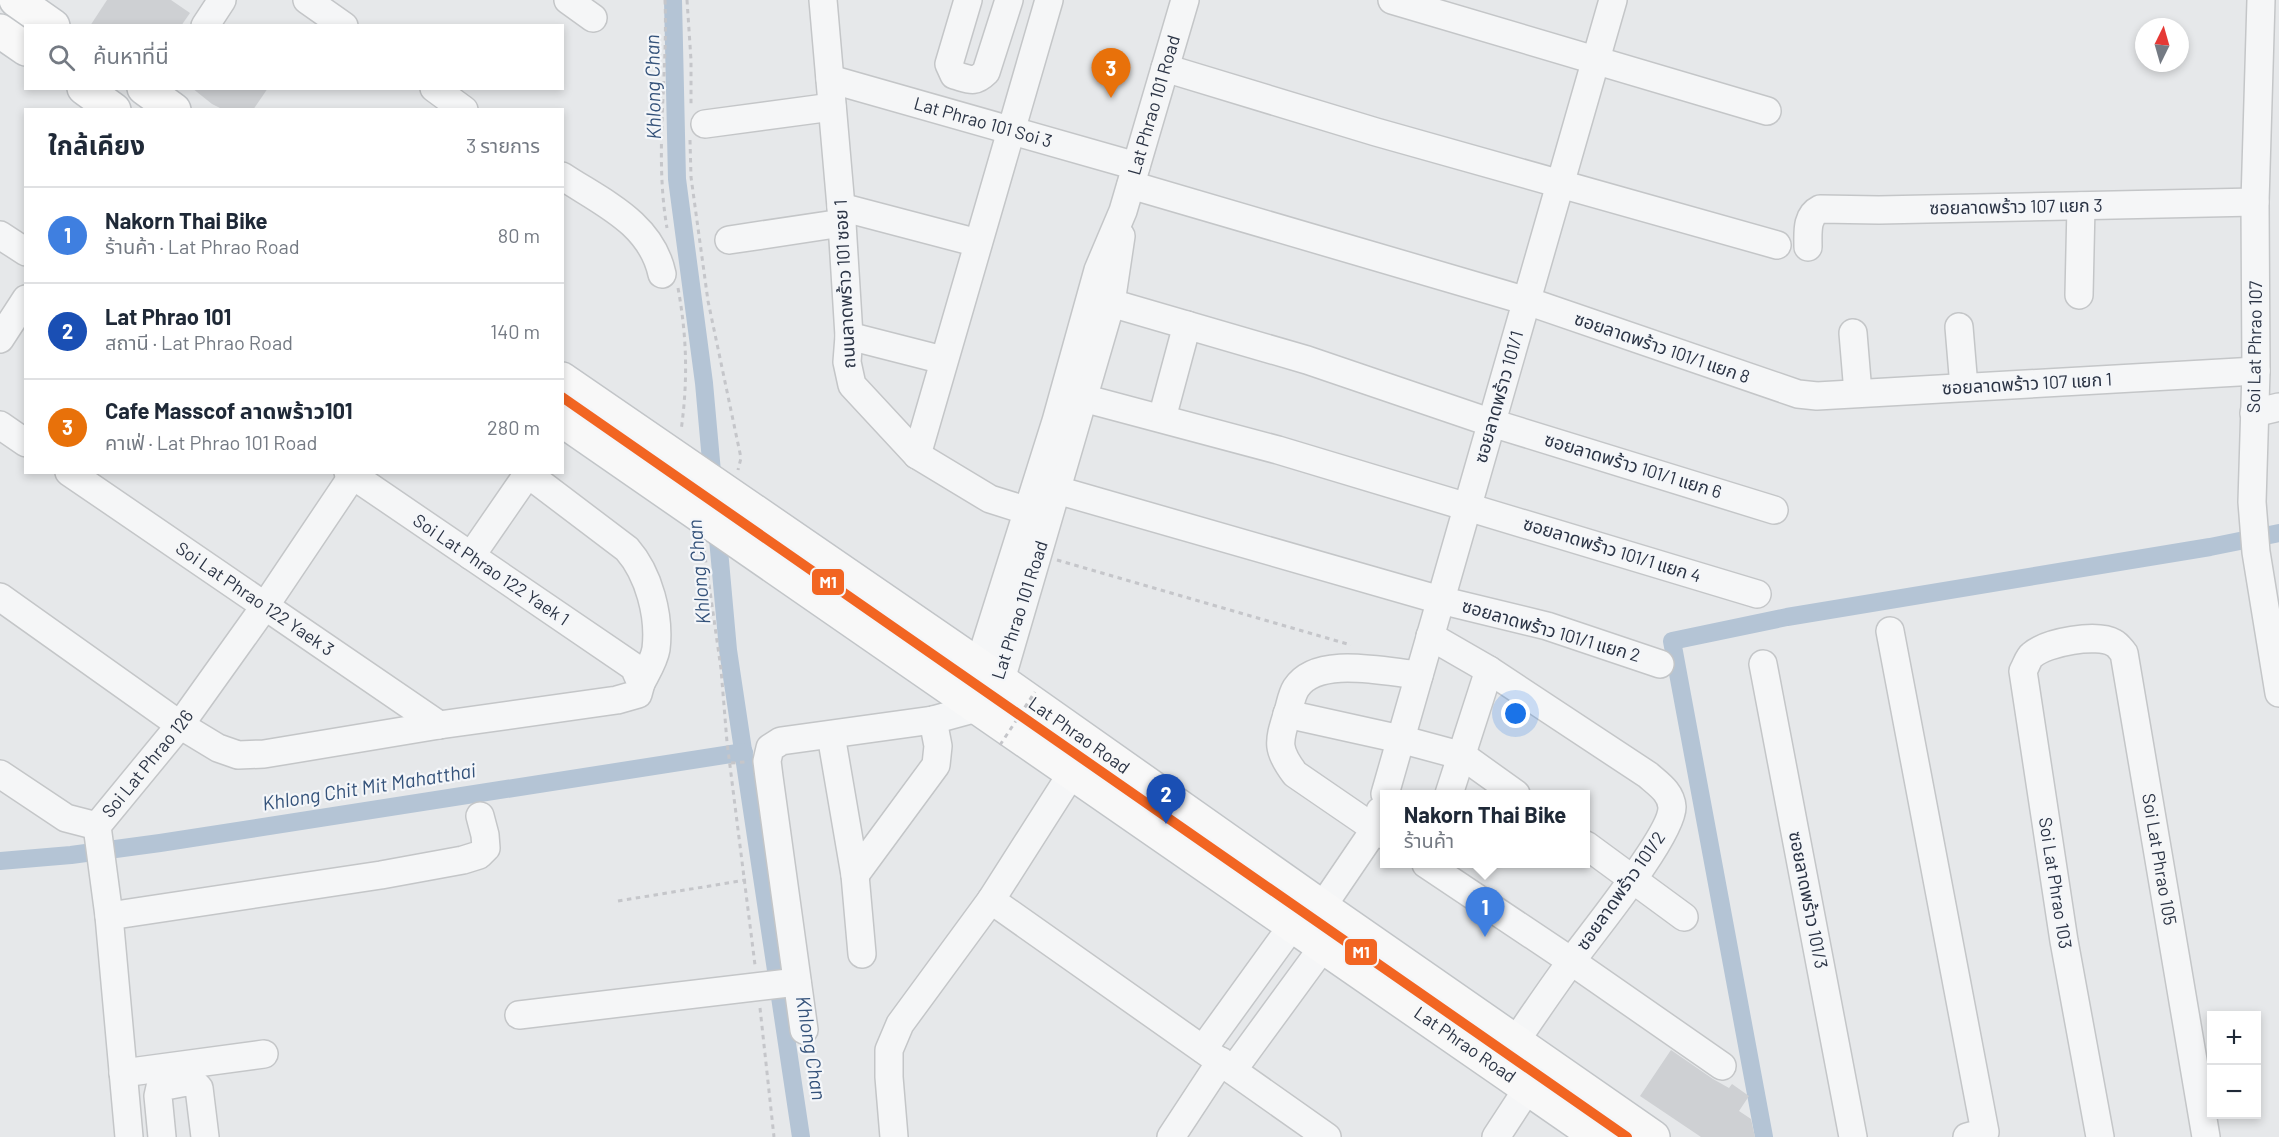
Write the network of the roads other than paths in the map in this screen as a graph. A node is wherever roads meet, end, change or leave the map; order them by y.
1 (16, 0) edge
2 (222, 0) edge
3 (307, 0) edge
4 (568, 0) edge
5 (823, 0) edge
6 (968, 0) edge
7 (1009, 0) edge
8 (1049, 0) edge
9 (1185, 0) edge
10 (1613, 0) edge
11 (2261, 0) edge
12 (1397, 1) edge
13 (594, 18) dead end
14 (50, 24) edge
15 (206, 24) edge
16 (341, 24) edge
17 (0, 31) edge
18 (24, 48) edge
19 (1596, 61) junction
20 (1165, 68) junction
21 (830, 79) junction
22 (87, 90) edge
23 (437, 90) edge
24 (832, 107) junction
25 (111, 108) edge
26 (462, 108) edge
27 (1767, 111) dead end
28 (695, 123) road end
29 (1011, 131) junction
30 (1134, 175) junction
31 (564, 177) edge
32 (1561, 183) junction
33 (2255, 202) junction
34 (2081, 206) junction
35 (1123, 211) junction
36 (842, 215) junction
37 (0, 235) edge
38 (729, 240) dead end
39 (978, 243) junction
40 (1777, 245) dead end
41 (1808, 246) dead end
42 (1341, 247) joint
43 (24, 251) edge
44 (670, 280) road end
45 (2079, 295) dead end
46 (1527, 301) junction
47 (24, 302) edge
48 (1111, 303) junction
49 (1187, 325) junction
50 (1959, 327) dead end
51 (1853, 333) dead end
52 (849, 336) junction
53 (0, 339) edge
54 (943, 360) junction
55 (2256, 370) junction
56 (564, 380) edge
57 (1964, 387) junction
58 (1858, 393) junction
59 (1798, 394) joint
60 (1083, 398) junction
61 (2266, 410) edge
62 (1162, 418) junction
63 (564, 422) edge
64 (1492, 423) junction
65 (0, 425) edge
66 (24, 441) edge
67 (917, 455) junction
68 (72, 474) edge
69 (352, 474) edge
70 (528, 474) edge
71 (530, 474) edge
72 (1057, 490) junction
73 (1468, 506) junction
74 (1774, 510) dead end
75 (1028, 511) junction
76 (471, 556) junction
77 (1757, 594) dead end
78 (0, 597) edge
79 (1440, 600) junction
80 (265, 606) junction
81 (1890, 631) dead end
82 (1430, 636) junction
83 (2055, 644) joint
84 (1660, 663) dead end
85 (1763, 664) dead end
86 (1489, 670) junction
87 (977, 672) junction
88 (638, 675) junction
89 (1419, 675) junction
90 (2279, 693) edge
91 (977, 708) junction
92 (1287, 714) junction
93 (933, 720) junction
94 (180, 725) junction
95 (439, 725) junction
96 (831, 735) junction
97 (1400, 739) junction
98 (1463, 756) junction
99 (1072, 773) junction
100 (0, 774) edge
101 (1385, 790) edge
102 (1451, 790) edge
103 (1509, 790) edge
104 (480, 816) dead end
105 (1380, 832) edge
106 (99, 838) junction
107 (1590, 848) edge
108 (1432, 868) edge
109 (855, 875) junction
110 (1633, 879) junction
111 (991, 900) junction
112 (1322, 907) junction
113 (109, 916) junction
114 (1684, 917) dead end
115 (1292, 926) junction
116 (1323, 947) junction
117 (862, 954) dead end
118 (1571, 961) junction
119 (795, 982) junction
120 (519, 1015) dead end
121 (804, 1030) dead end
122 (1515, 1042) junction
123 (264, 1054) dead end
124 (1219, 1060) junction
125 (1722, 1066) dead end
126 (123, 1073) junction
127 (1528, 1088) junction
128 (896, 1136) edge
129 (1324, 1136) edge
130 (129, 1137) edge
131 (162, 1137) edge
132 (205, 1137) edge
133 (1171, 1137) edge
134 (1496, 1137) edge
135 (1598, 1137) edge
136 (1653, 1137) edge
137 (1852, 1137) edge
138 (1968, 1137) edge
139 (2100, 1137) edge
140 (2206, 1137) edge

1 - 14 main road
2 - 15 street
3 - 16 street
4 - 13 street
5 - 21 street, ถนนลาดพร้าว 101 ซอย 1
6 - 7 street
8 - 29 street
9 - 20 street, Lat Phrao 101 Road
10 - 19 street, ซอยลาดพร้าว 101/1
11 - 33 street, Soi Lat Phrao 107
12 - 19 street
17 - 18 main road
19 - 27 street
19 - 32 street, ซอยลาดพร้าว 101/1
20 - 30 street, Lat Phrao 101 Road
20 - 32 street
21 - 24 street, ถนนลาดพร้าว 101 ซอย 1
21 - 29 street, Lat Phrao 101 Soi 3
22 - 25 main road
23 - 26 street
24 - 28 street
24 - 36 street, ถนนลาดพร้าว 101 ซอย 1
29 - 30 street, Lat Phrao 101 Soi 3
29 - 39 street
30 - 35 street, Lat Phrao 101 Road
30 - 42 street, Lat Phrao 101 Soi 3
31 - 44 street
32 - 40 street
32 - 46 street, ซอยลาดพร้าว 101/1
33 - 34 street, ซอยลาดพร้าว 107 แยก 3
33 - 55 street, Soi Lat Phrao 107
34 - 41 street, ซอยลาดพร้าว 107 แยก 3
34 - 45 street
35 - 48 street, Lat Phrao 101 Road
35 - 75 street, Lat Phrao 101 Road
36 - 38 street
36 - 39 street
36 - 52 street, ถนนลาดพร้าว 101 ซอย 1
37 - 43 street
39 - 54 street
42 - 46 street, ซอยลาดพร้าว 101/1 แยก 8
46 - 59 street, ซอยลาดพร้าว 101/1 แยก 8
46 - 64 street, ซอยลาดพร้าว 101/1
47 - 53 street
48 - 49 street, ซอยลาดพร้าว 101/1 แยก 6
48 - 60 street, Lat Phrao 101 Road
49 - 62 street
49 - 64 street, ซอยลาดพร้าว 101/1 แยก 6
50 - 57 street
51 - 58 street
52 - 54 street
52 - 67 street, ถนนลาดพร้าว 101 ซอย 1
54 - 67 street
55 - 57 street, ซอยลาดพร้าว 107 แยก 1
55 - 61 street, Soi Lat Phrao 107
56 - 87 main road, Lat Phrao Road
57 - 58 street, ซอยลาดพร้าว 107 แยก 1
58 - 59 street, ซอยลาดพร้าว 107 แยก 1
60 - 62 street, ซอยลาดพร้าว 101/1 แยก 4
60 - 72 street, Lat Phrao 101 Road
61 - 90 street, Soi Lat Phrao 107
62 - 73 street, ซอยลาดพร้าว 101/1 แยก 4
63 - 91 main road, Lat Phrao Road
64 - 73 street, ซอยลาดพร้าว 101/1
64 - 74 street, ซอยลาดพร้าว 101/1 แยก 6
65 - 66 street
67 - 75 street, ถนนลาดพร้าว 101 ซอย 1
68 - 80 street, Soi Lat Phrao 122 Yaek 3
69 - 76 street, Soi Lat Phrao 122 Yaek 1
69 - 80 street, Soi Lat Phrao 126
70 - 76 street
71 - 88 street
72 - 79 street, ซอยลาดพร้าว 101/1 แยก 2
72 - 87 street, Lat Phrao 101 Road
73 - 77 street, ซอยลาดพร้าว 101/1 แยก 4
73 - 79 street, ซอยลาดพร้าว 101/1
75 - 87 street, Lat Phrao 101 Road
76 - 88 street, Soi Lat Phrao 122 Yaek 1
78 - 94 street
79 - 82 street, ซอยลาดพร้าว 101/1
79 - 84 street, ซอยลาดพร้าว 101/1 แยก 2
80 - 94 street, Soi Lat Phrao 126
80 - 95 street, Soi Lat Phrao 122 Yaek 3
81 - 138 street
82 - 86 street, ซอยลาดพร้าว 101/2
82 - 89 street, ซอยลาดพร้าว 101/1
83 - 139 street, Soi Lat Phrao 103
83 - 140 street, Soi Lat Phrao 105
85 - 137 street, ซอยลาดพร้าว 101/3
86 - 98 street
86 - 110 street, ซอยลาดพร้าว 101/2
87 - 91 street, Lat Phrao 101 Road
87 - 112 main road, Lat Phrao Road
88 - 95 street
89 - 92 street
89 - 97 street, ซอยลาดพร้าว 101/1
91 - 93 street
91 - 99 main road, Lat Phrao Road
92 - 97 street
92 - 105 street
93 - 96 street
93 - 109 street
94 - 95 street
94 - 106 street, Soi Lat Phrao 126
96 - 109 street
96 - 119 street
97 - 98 street
97 - 101 street, ซอยลาดพร้าว 101/1
98 - 102 street
98 - 103 street
99 - 111 street
99 - 115 main road, Lat Phrao Road
100 - 106 street
104 - 113 street
105 - 112 street, ซอยลาดพร้าว 101/1
106 - 113 street
107 - 110 street
108 - 118 street
109 - 117 street
110 - 114 street
110 - 118 street, ซอยลาดพร้าว 101/2
111 - 124 street
111 - 128 street
112 - 122 main road, Lat Phrao Road
113 - 126 street
115 - 116 main road, Lat Phrao Road
115 - 124 street
116 - 124 street
116 - 127 main road, Lat Phrao Road
118 - 122 street, ซอยลาดพร้าว 101/2
118 - 125 street
119 - 120 street
119 - 121 street
122 - 136 main road, Lat Phrao Road
123 - 126 street
124 - 129 street
124 - 133 street
126 - 130 street
127 - 134 street
127 - 135 main road, Lat Phrao Road
131 - 132 street

